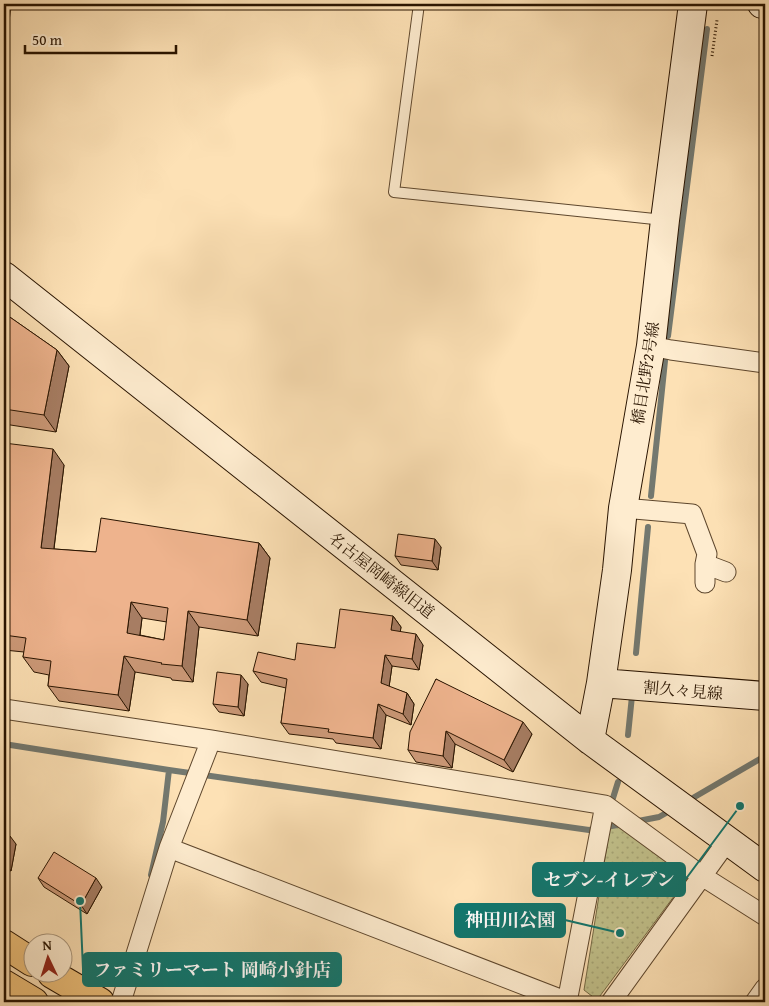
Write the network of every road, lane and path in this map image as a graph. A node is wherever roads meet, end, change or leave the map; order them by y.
1 (6, 4) edge
2 (419, 4) edge
3 (693, 4) edge
4 (4, 17) edge
5 (665, 220) junction
6 (4, 276) edge
7 (651, 346) junction
8 (765, 363) edge
9 (623, 508) junction
10 (705, 564) junction
11 (726, 572) dead end
12 (705, 583) dead end
13 (601, 683) junction
14 (765, 696) edge
15 (4, 709) edge
16 (211, 740) junction
17 (590, 740) junction
18 (605, 805) junction
19 (728, 840) junction
20 (168, 848) junction
21 (765, 868) edge
22 (702, 876) junction
23 (765, 916) edge
24 (4, 944) edge
25 (22, 956) edge
26 (4, 984) edge
27 (69, 984) edge
28 (765, 988) edge
29 (34, 1002) edge
30 (100, 1002) edge
31 (121, 1002) edge
32 (567, 1002) edge
33 (611, 1002) edge
34 (755, 1002) edge

1 - 4 lane
2 - 5 lane
3 - 5 street, 橋目北野2号線
5 - 7 street, 橋目北野2号線
6 - 17 street, 名古屋岡崎線旧道
7 - 8 street
7 - 9 street, 橋目北野2号線
9 - 10 street
9 - 13 street, 橋目北野2号線
10 - 11 street
10 - 12 street
13 - 14 street, 割久々見線
13 - 17 street, 橋目北野2号線
15 - 16 street
16 - 18 street
16 - 20 street
17 - 19 street, 名古屋岡崎線旧道
18 - 22 street
18 - 32 street
19 - 21 street, 名古屋岡崎線旧道
19 - 22 street
20 - 31 street
20 - 32 street
22 - 23 street
22 - 33 street
24 - 25 main road
26 - 29 main road
27 - 30 main road
28 - 34 street

